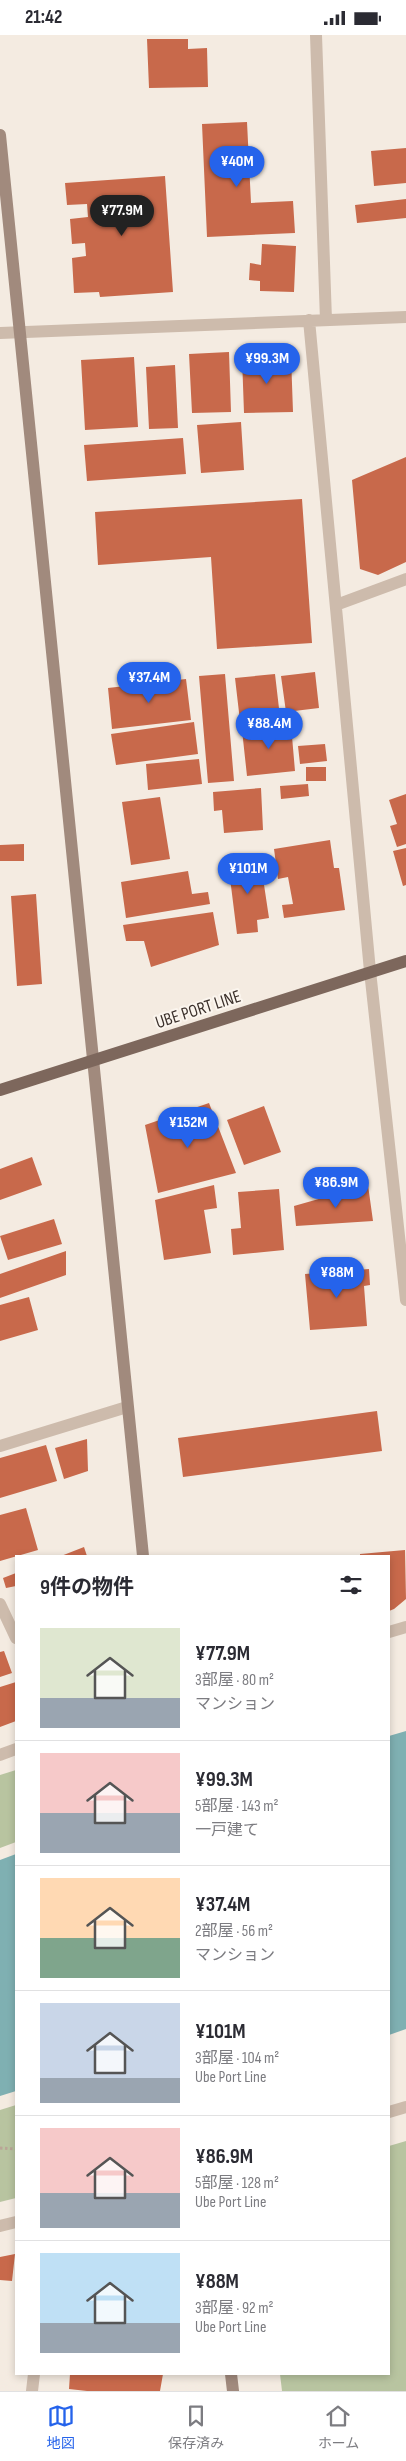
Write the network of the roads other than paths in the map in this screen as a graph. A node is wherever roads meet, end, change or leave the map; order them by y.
1 (316, 35) edge
2 (0, 135) edge
3 (406, 317) edge
4 (309, 320) junction
5 (326, 320) junction
6 (18, 332) junction
7 (0, 333) edge
8 (406, 579) edge
9 (336, 605) junction
10 (406, 961) edge
11 (370, 971) junction
12 (92, 1062) junction
13 (0, 1090) edge
14 (406, 1300) edge
15 (127, 1407) junction
16 (0, 1445) edge
17 (143, 1555) edge
18 (0, 1604) edge
19 (406, 1627) edge
20 (390, 1632) edge
21 (15, 1636) edge
22 (15, 1749) edge
23 (0, 1755) edge
24 (406, 2107) edge
25 (390, 2112) edge
26 (15, 2222) edge
27 (0, 2226) edge
28 (34, 2375) edge
29 (231, 2375) edge
30 (32, 2391) edge
31 (233, 2391) edge

1 - 5 street
2 - 6 street
3 - 5 street
4 - 5 street
4 - 6 street
4 - 9 street
6 - 7 street
6 - 12 street
8 - 9 street
9 - 11 street
10 - 11 main road, UBE PORT LINE
11 - 12 main road, UBE PORT LINE
11 - 14 street
12 - 13 main road, UBE PORT LINE
12 - 15 street
15 - 16 street
15 - 17 street
18 - 21 street
19 - 20 street
22 - 23 street
24 - 25 street
26 - 27 street
28 - 30 street
29 - 31 street

